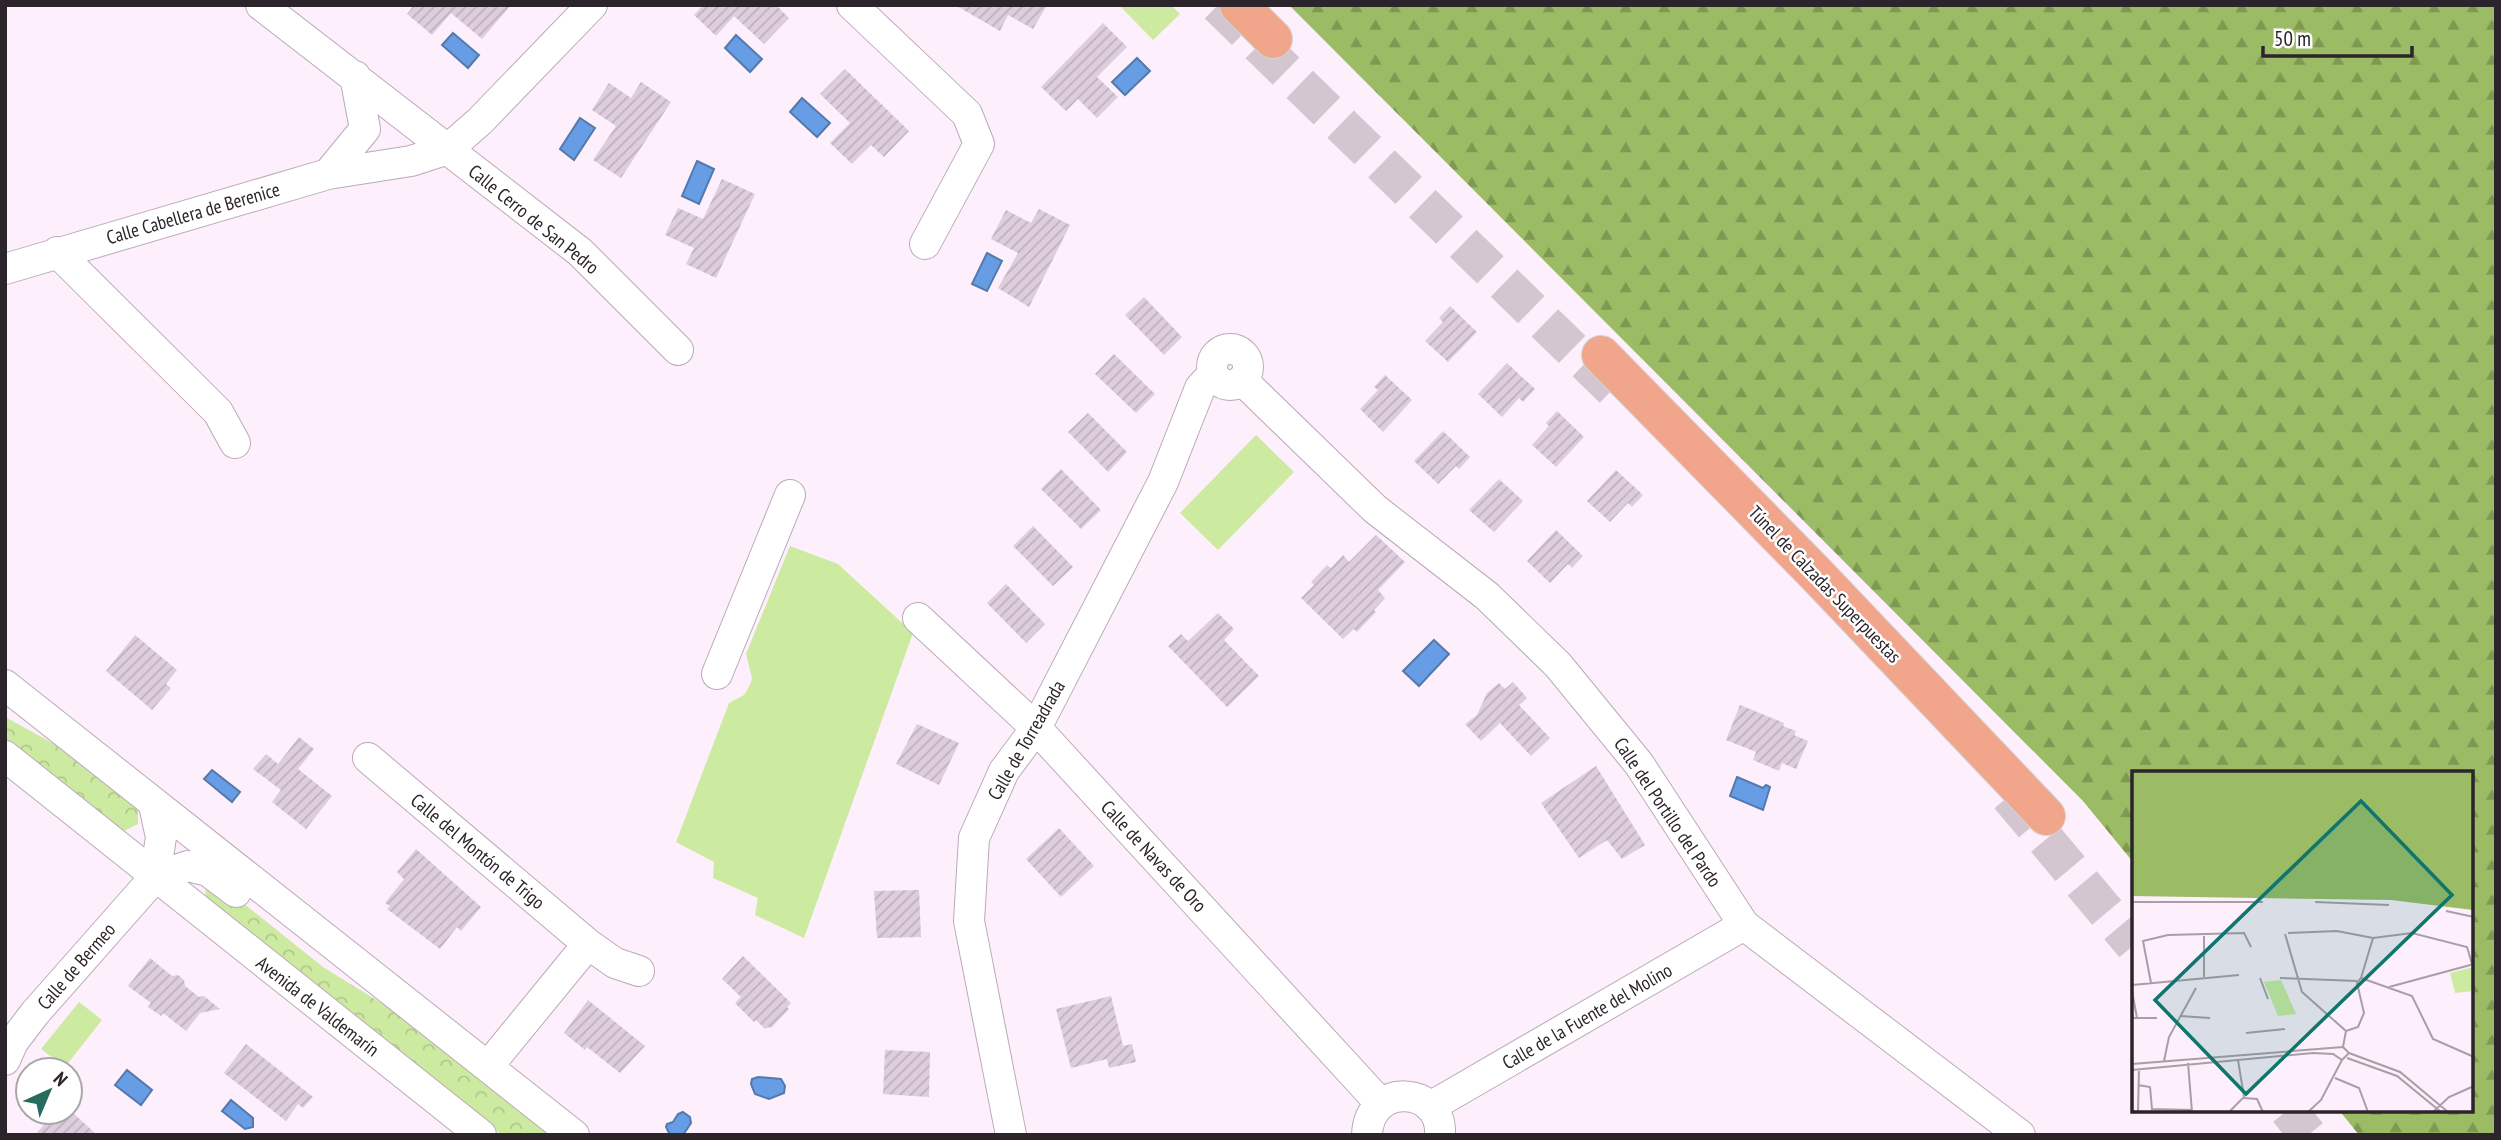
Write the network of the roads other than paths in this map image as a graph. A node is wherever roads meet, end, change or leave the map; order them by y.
1 (261, 5) edge
2 (592, 5) edge
3 (852, 5) edge
4 (1239, 5) edge
5 (1273, 39) dead end
6 (355, 76) junction
7 (448, 149) junction
8 (328, 174) junction
9 (925, 244) dead end
10 (57, 252) junction
11 (5, 269) edge
12 (678, 350) dead end
13 (1601, 355) tunnel mouth
14 (1228, 377) joint
15 (235, 443) dead end
16 (790, 495) dead end
17 (918, 618) dead end
18 (717, 674) dead end
19 (5, 685) edge
20 (5, 707) edge
21 (1036, 728) junction
22 (68, 735) junction
23 (5, 756) edge
24 (368, 758) dead end
25 (154, 805) junction
26 (2046, 816) tunnel mouth
27 (155, 877) junction
28 (1744, 925) junction
29 (588, 944) junction
30 (639, 971) dead end
31 (407, 1002) junction
32 (5, 1060) edge
33 (489, 1065) junction
34 (1381, 1104) junction
35 (1435, 1121) edge
36 (481, 1135) edge
37 (574, 1135) edge
38 (1011, 1135) edge
39 (1367, 1135) edge
40 (2020, 1135) edge

1 - 6 street
2 - 7 street
3 - 9 street
4 - 5 highway
6 - 7 street
6 - 8 street
7 - 8 street, Calle Cabellera de Berenice
7 - 12 street, Calle Cerro de San Pedro
8 - 10 street, Calle Cabellera de Berenice
10 - 11 street, Calle Cabellera de Berenice
10 - 15 street
13 - 26 highway, Túnel de Calzadas Superpuestas
14 - 21 street, Calle de Torreadrada
14 - 28 street, Calle del Portillo del Pardo
16 - 18 street
17 - 21 street, Calle de Navas de Oro
19 - 22 street, Avenida de Valdemarín
20 - 22 street, Avenida de Valdemarín
21 - 34 street, Calle de Navas de Oro
21 - 38 street, Calle de Torreadrada
22 - 25 street, Avenida de Valdemarín
23 - 27 street, Avenida de Valdemarín
24 - 29 street, Calle del Montón de Trigo
25 - 27 street
25 - 31 street, Avenida de Valdemarín
27 - 31 street, Avenida de Valdemarín
27 - 32 street, Calle de Bermeo
27 - 36 street, Avenida de Valdemarín
28 - 35 street, Calle de la Fuente del Molino
28 - 40 street, Calle del Portillo del Pardo
29 - 30 street, Calle del Montón de Trigo
29 - 33 street
31 - 33 street, Avenida de Valdemarín
33 - 37 street, Avenida de Valdemarín
34 - 35 street
34 - 39 street

